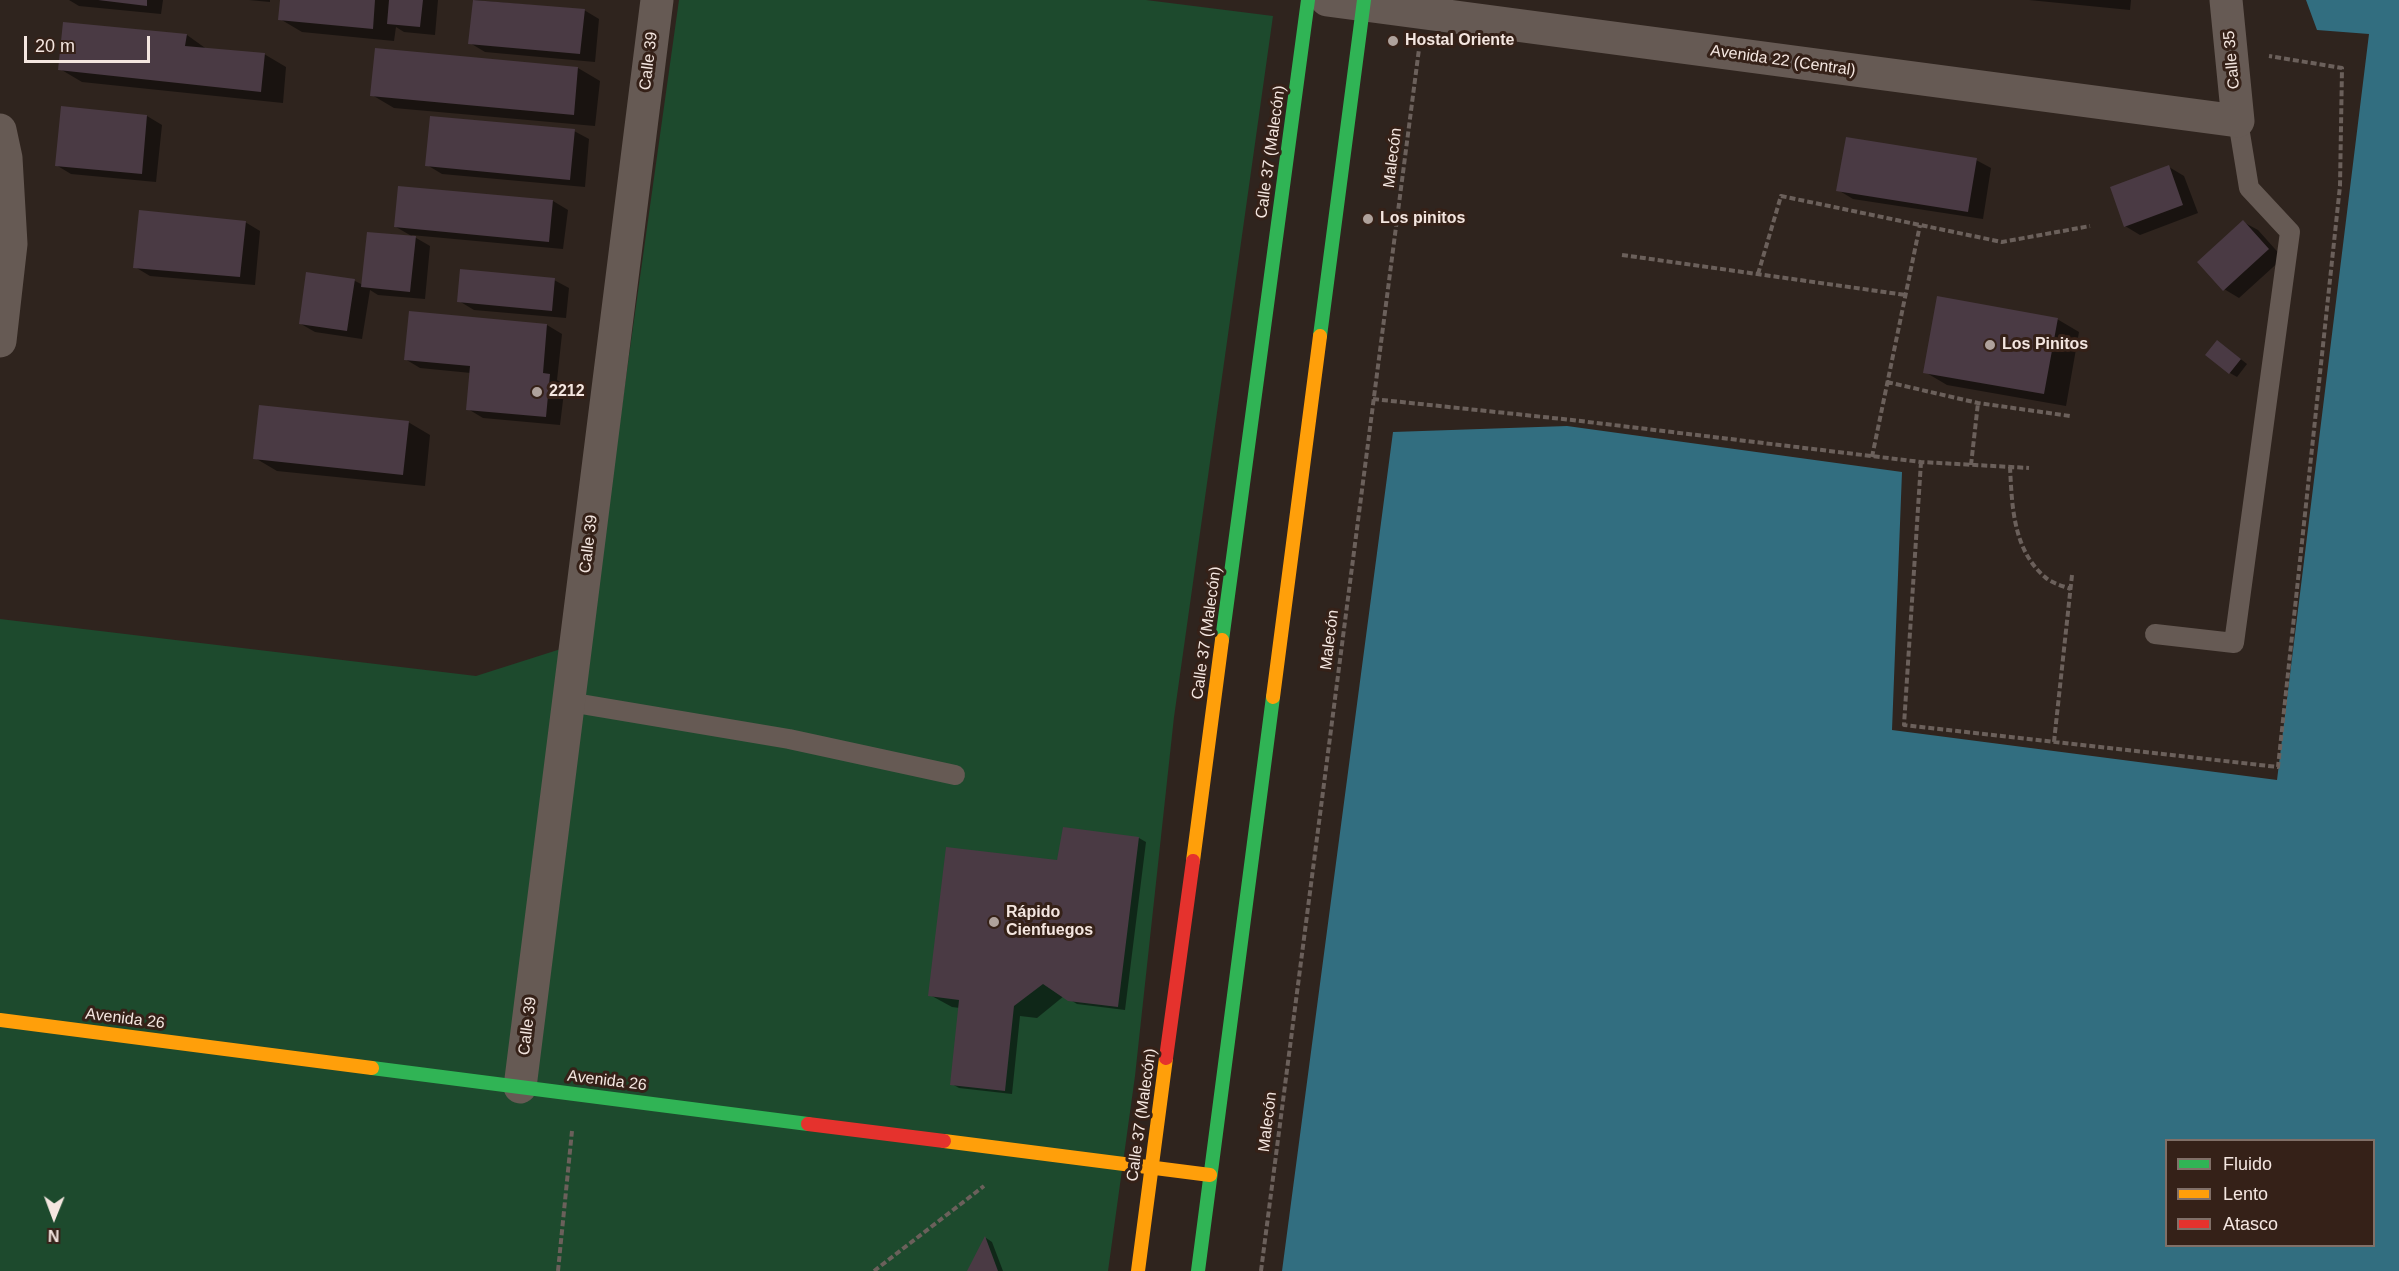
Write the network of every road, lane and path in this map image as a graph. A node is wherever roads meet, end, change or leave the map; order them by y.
1 (657, 0) edge
2 (1308, 0) edge
3 (1327, 0) edge
4 (2226, 0) edge
5 (1364, 2) edge
6 (1424, 13) junction
7 (2268, 56) dead end
8 (2238, 121) junction
9 (0, 129) edge
10 (1920, 225) junction
11 (2090, 226) dead end
12 (1622, 255) dead end
13 (1758, 274) junction
14 (1906, 295) junction
15 (0, 341) edge
16 (1887, 382) junction
17 (1373, 399) junction
18 (1978, 403) junction
19 (2070, 416) dead end
20 (1872, 457) junction
21 (1922, 462) junction
22 (1971, 465) junction
23 (2010, 467) junction
24 (2029, 468) dead end
25 (2072, 575) dead end
26 (2071, 589) junction
27 (2155, 634) dead end
28 (569, 702) junction
29 (2054, 742) junction
30 (956, 775) dead end
31 (0, 1020) edge
32 (520, 1087) junction
33 (576, 1094) junction
34 (1029, 1151) junction
35 (1152, 1167) junction
36 (1210, 1175) junction
37 (558, 1271) edge
38 (874, 1271) edge
39 (1138, 1271) edge
40 (1198, 1271) edge
41 (1261, 1271) edge

1 - 28 street, Calle 39
2 - 35 main road, Calle 37 (Malecón)
3 - 5 street, Avenida 22 (Central)
4 - 8 street, Calle 35
5 - 6 street, Avenida 22 (Central)
5 - 36 main road
6 - 8 street, Avenida 22 (Central)
6 - 17 path, Malecón
7 - 29 path
8 - 27 lane
9 - 15 street
10 - 11 path
10 - 13 path
10 - 14 path
12 - 13 path
13 - 14 path
14 - 16 path
16 - 18 path
16 - 20 path
17 - 20 path
17 - 41 path, Malecón
18 - 19 path
18 - 22 path
20 - 21 path
21 - 22 path
21 - 29 path
22 - 23 path
23 - 24 path
23 - 26 path
25 - 26 path
26 - 29 path
28 - 30 lane
28 - 32 street, Calle 39
31 - 32 main road, Avenida 26
32 - 33 main road, Avenida 26
33 - 34 main road, Avenida 26
33 - 37 path
34 - 35 main road, Avenida 26
34 - 38 path
35 - 36 main road, Avenida 26
35 - 39 main road, Calle 37 (Malecón)
36 - 40 main road

